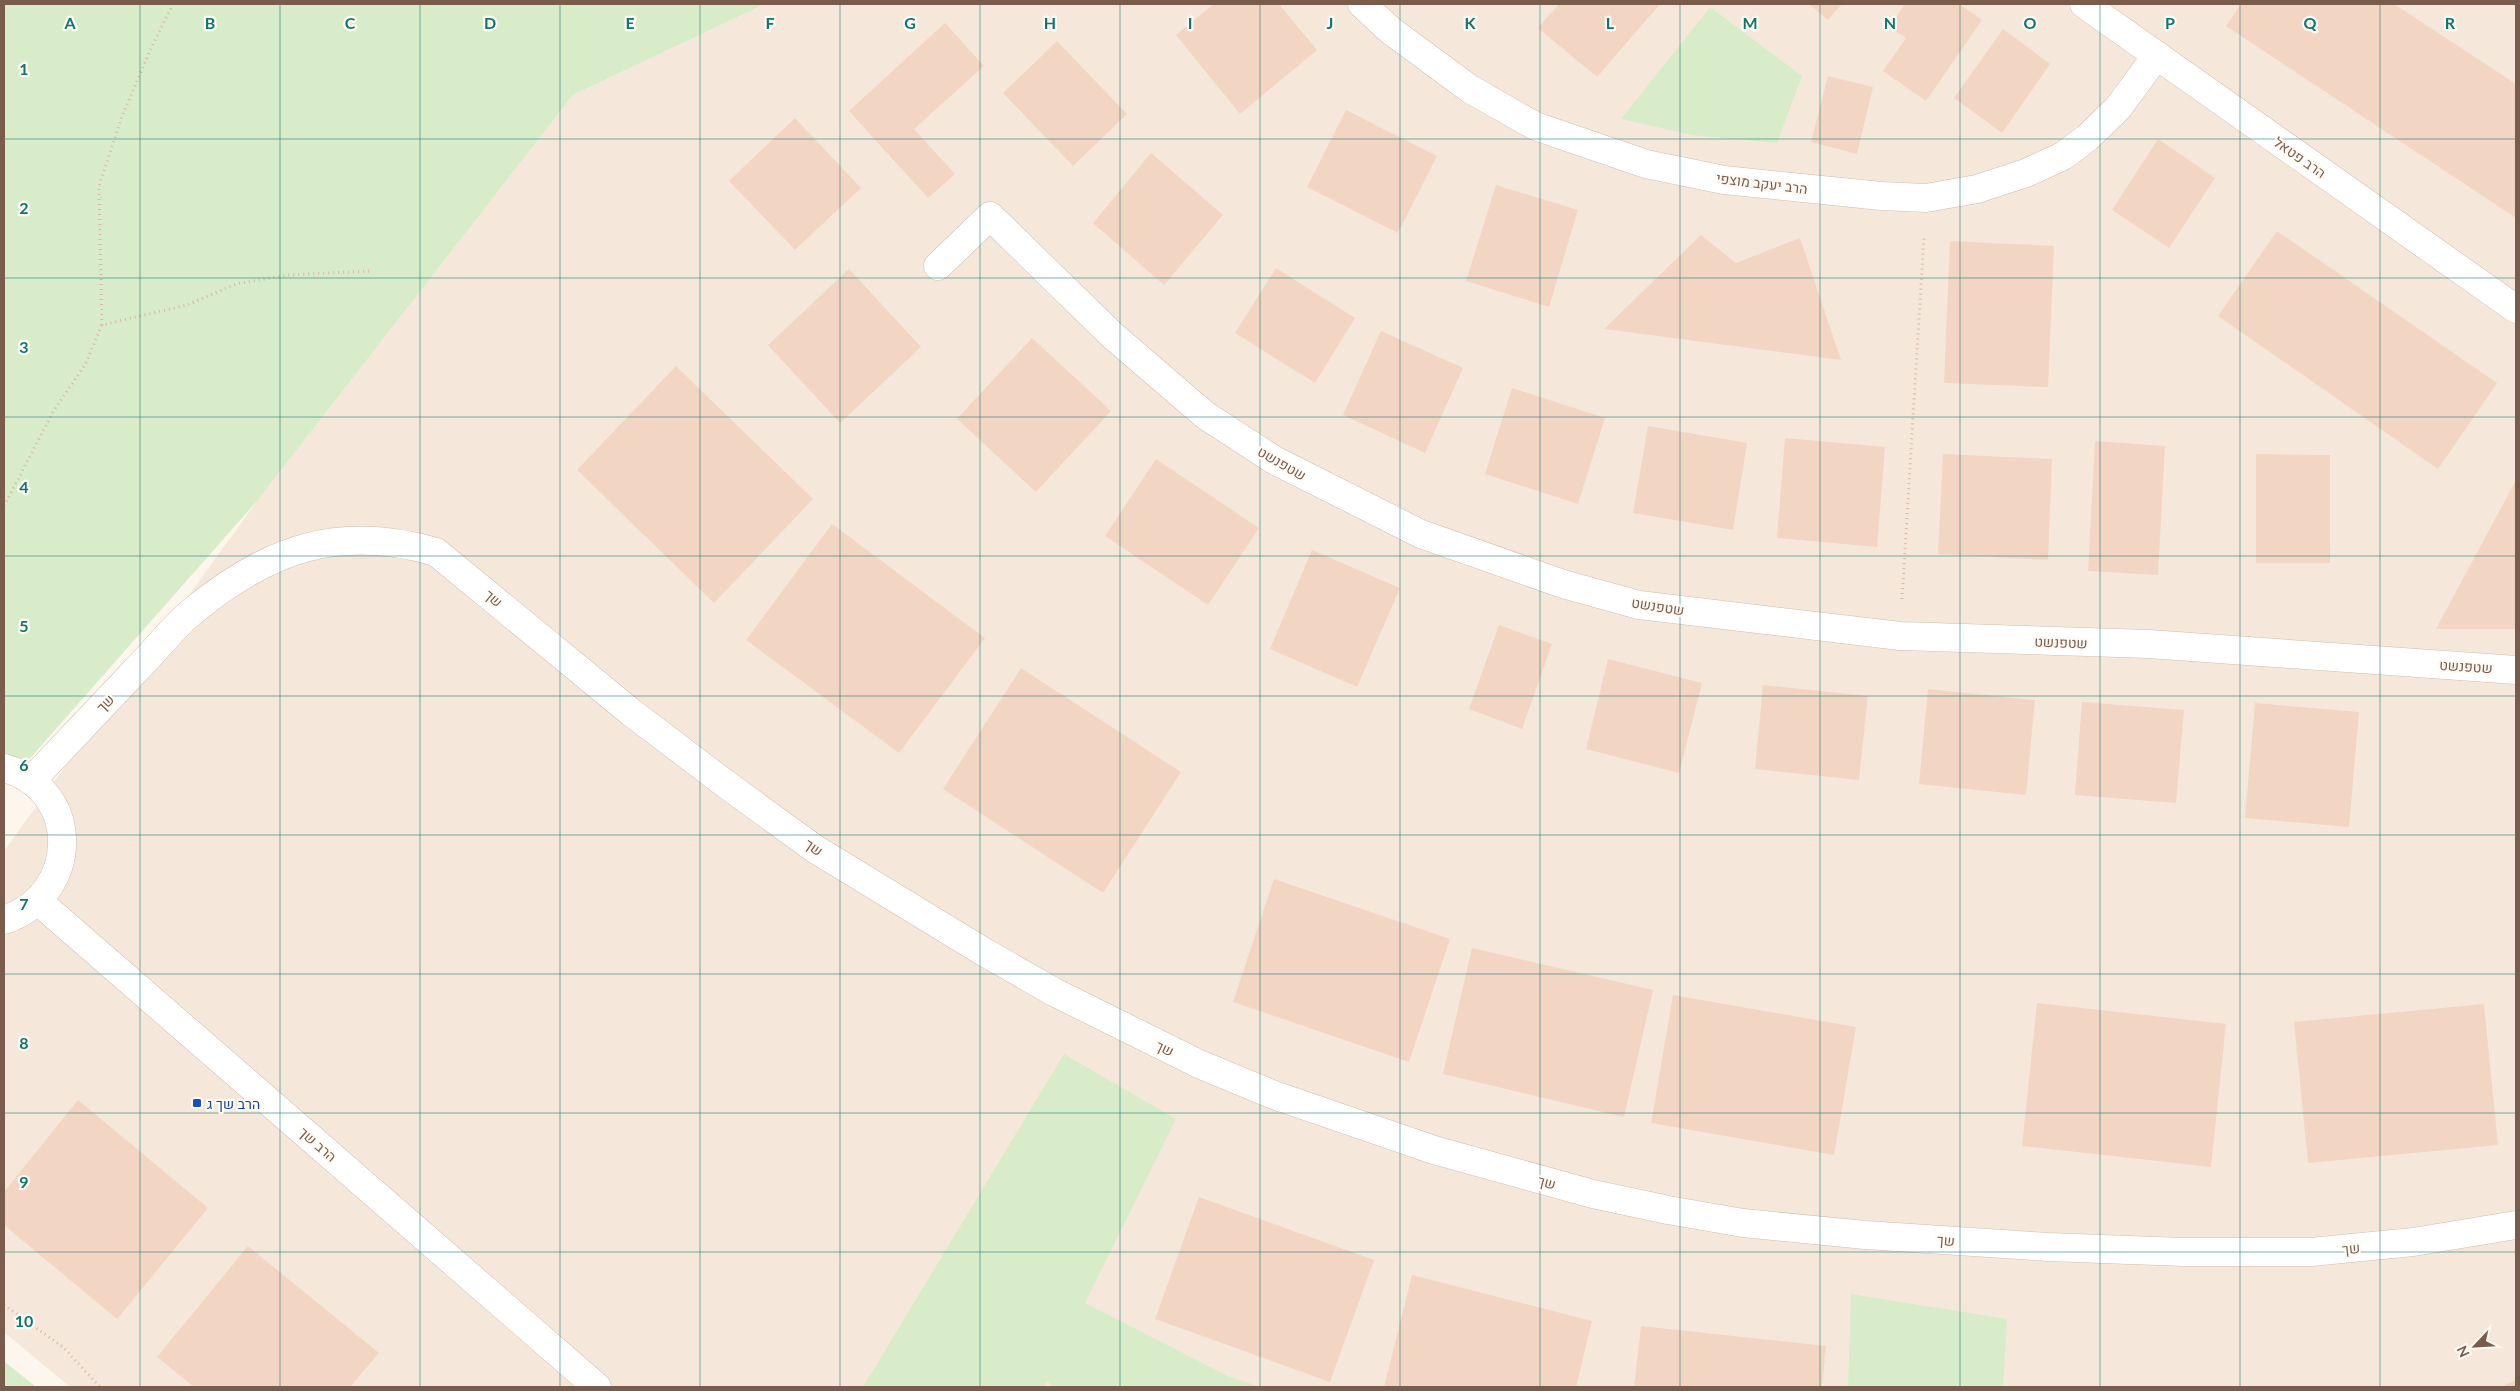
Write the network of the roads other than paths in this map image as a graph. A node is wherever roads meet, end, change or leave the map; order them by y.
1 (1362, 4) edge
2 (2084, 4) edge
3 (2157, 55) junction
4 (938, 266) dead end
5 (2516, 309) edge
6 (2516, 670) edge
7 (4, 768) edge
8 (31, 781) junction
9 (38, 901) junction
10 (4, 920) edge
11 (2516, 1225) edge
12 (597, 1387) edge

1 - 3 street, הרב יעקב מוצפי
2 - 3 street, הרב פטאל
3 - 5 street, הרב פטאל
4 - 6 street, שטפנשט
7 - 8 street
8 - 9 street
8 - 11 street, שך
9 - 10 street
9 - 12 street, הרב שך

